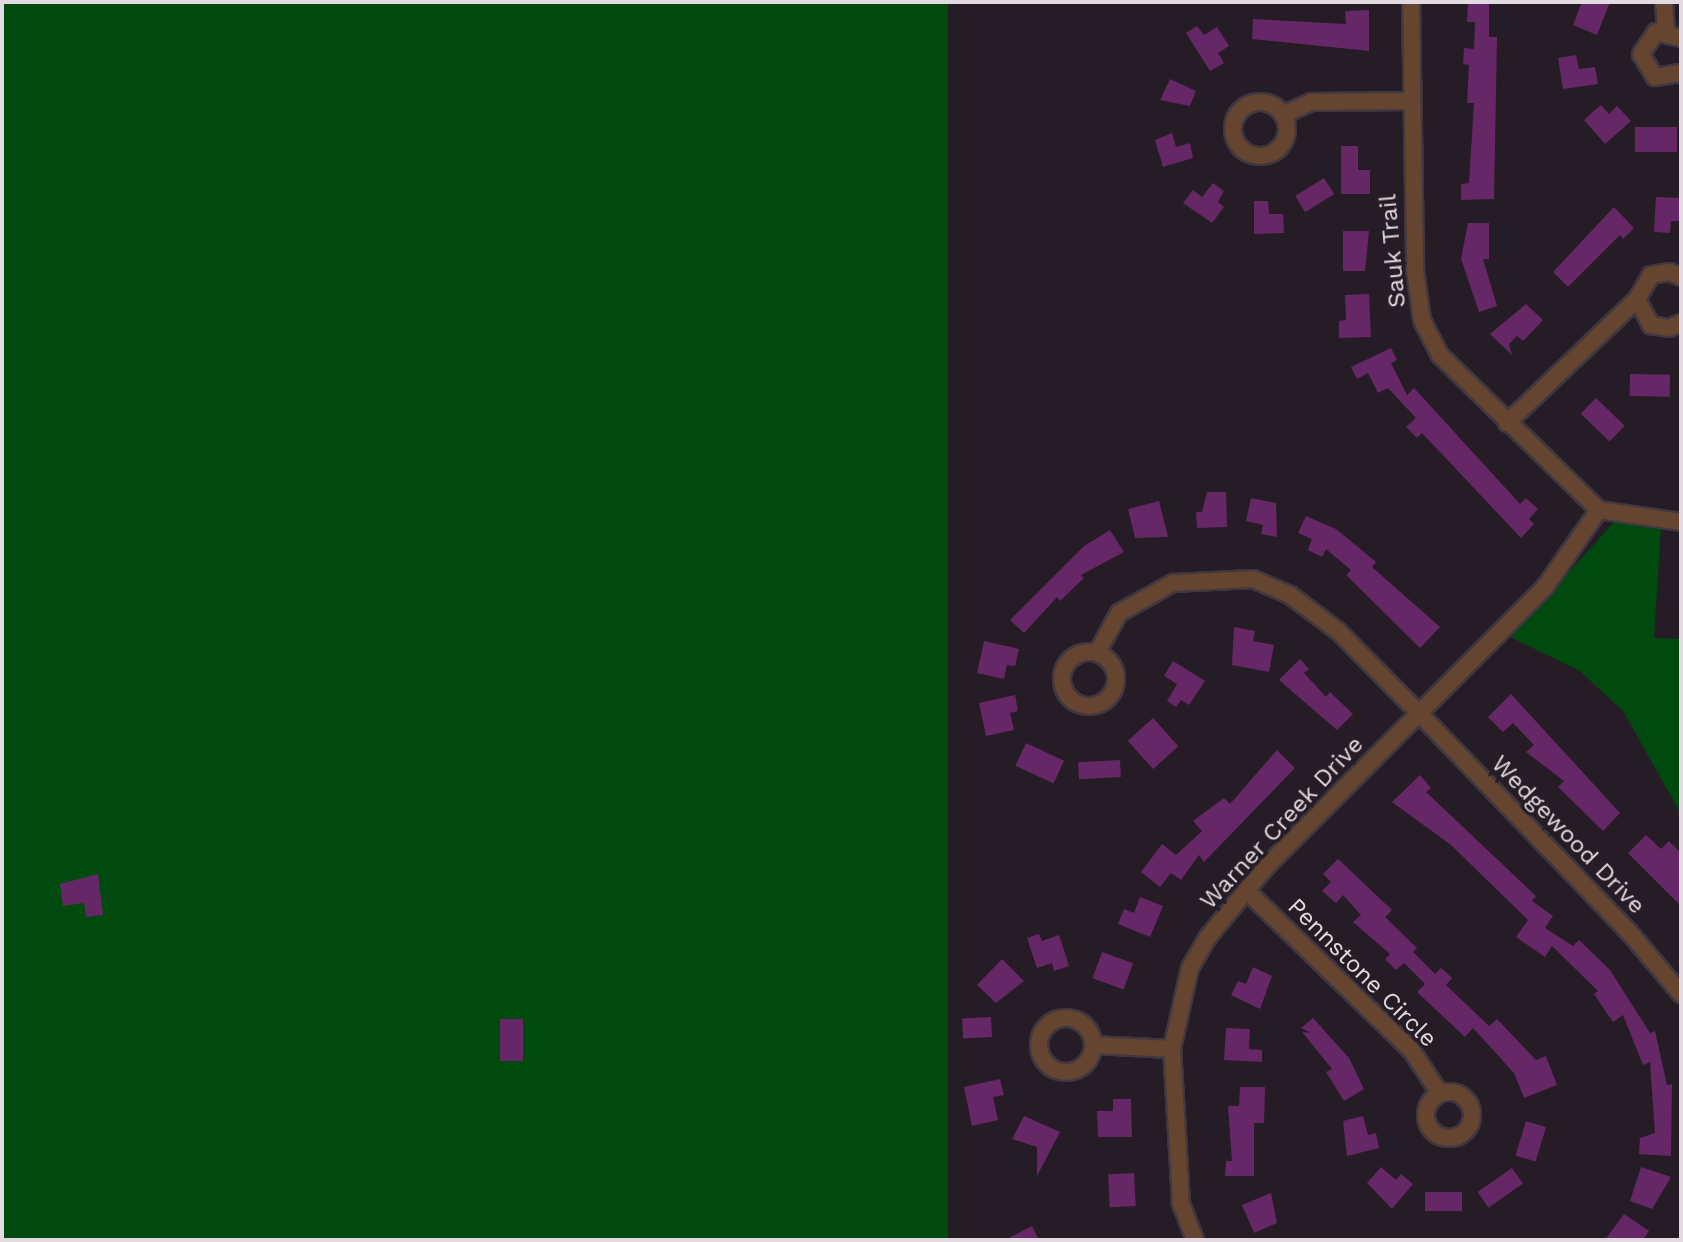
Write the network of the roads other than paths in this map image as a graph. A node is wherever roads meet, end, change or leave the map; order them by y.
1 (1411, 2) edge
2 (1664, 2) edge
3 (1665, 31) junction
4 (1681, 38) edge
5 (1681, 73) edge
6 (1408, 101) junction
7 (1283, 115) dead end
8 (1681, 277) edge
9 (1637, 299) junction
10 (1681, 323) edge
11 (1507, 423) junction
12 (1598, 510) junction
13 (1681, 522) edge
14 (1097, 653) dead end
15 (1417, 711) junction
16 (1246, 890) junction
17 (1681, 994) edge
18 (1093, 1045) dead end
19 (1172, 1049) junction
20 (1440, 1094) dead end
21 (1195, 1240) edge

1 - 6 street, Sauk Trail
2 - 3 street
3 - 4 street
3 - 5 street
6 - 7 street
6 - 11 street, Sauk Trail
8 - 9 street
9 - 10 street
9 - 11 street
11 - 12 street, Sauk Trail
12 - 13 street
12 - 15 street, Warner Creek Drive
14 - 15 street, Wedgewood Drive
15 - 16 street, Warner Creek Drive
15 - 17 street, Wedgewood Drive
16 - 19 street, Warner Creek Drive
16 - 20 street, Pennstone Circle
18 - 19 street
19 - 21 street, Warner Creek Drive

